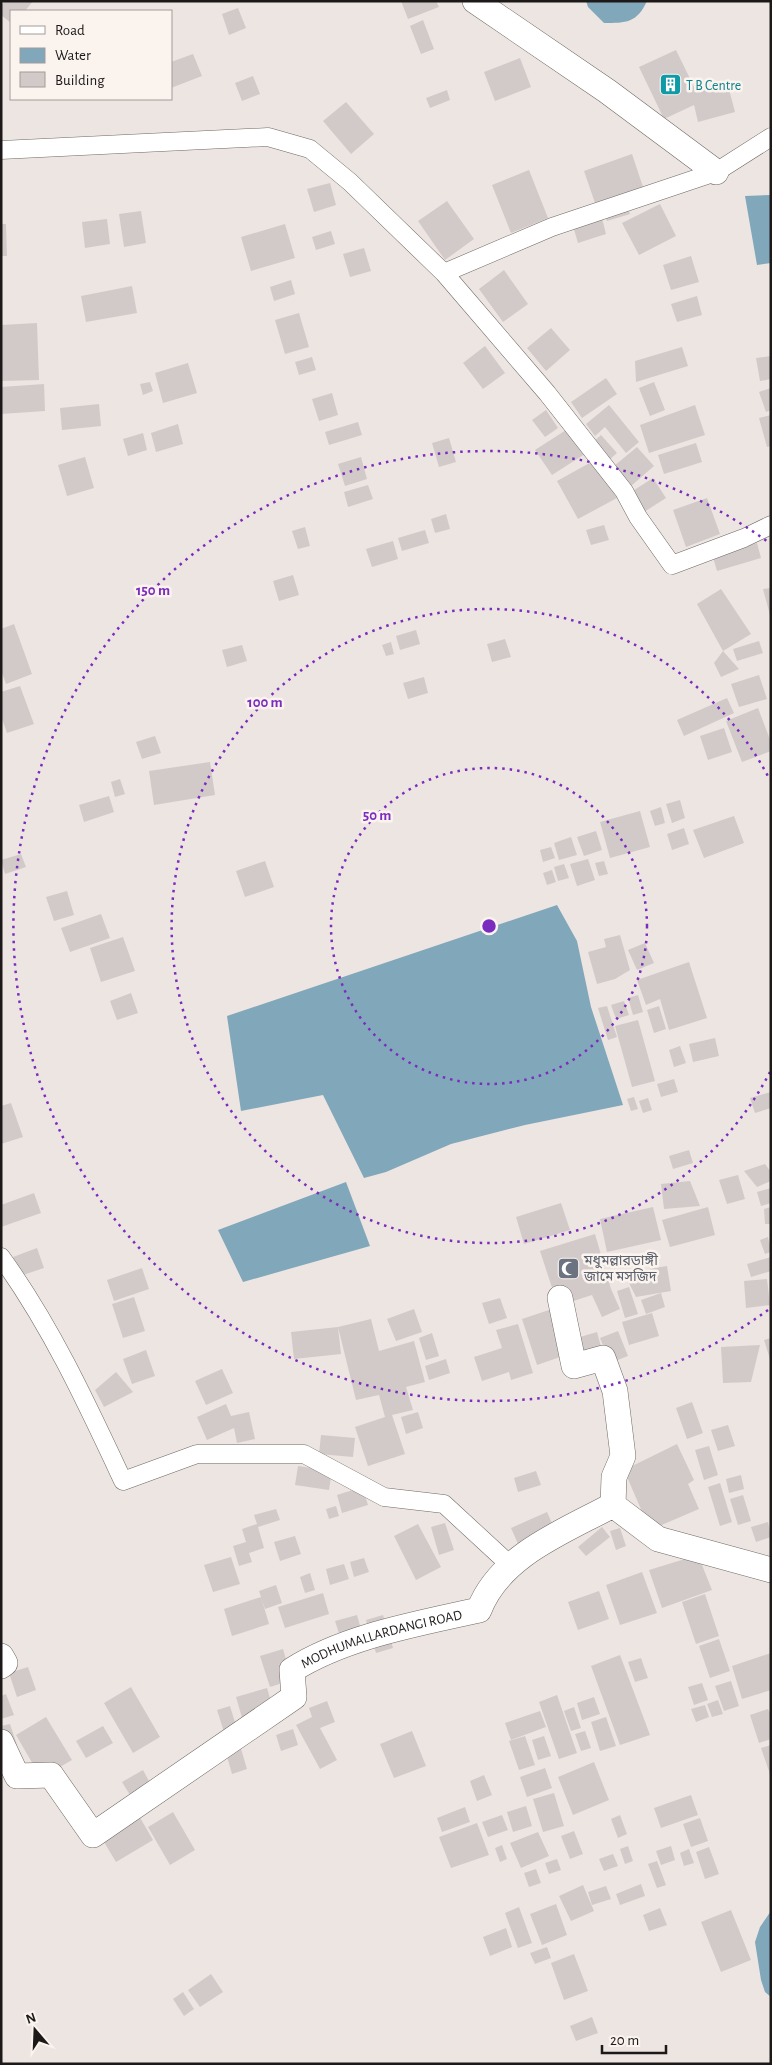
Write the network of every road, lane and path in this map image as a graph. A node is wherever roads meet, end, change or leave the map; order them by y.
1 (475, 1) edge
2 (771, 138) edge
3 (1, 150) edge
4 (716, 172) junction
5 (444, 273) junction
6 (771, 525) edge
7 (1, 1258) edge
8 (560, 1298) dead end
9 (613, 1505) junction
10 (510, 1566) junction
11 (771, 1570) edge
12 (1, 1656) edge
13 (1, 1666) edge
14 (1, 1742) edge

1 - 4 street
2 - 4 street
3 - 5 street
4 - 5 street
5 - 6 street
7 - 10 street
8 - 9 street
9 - 10 street, MODHUMALLARDANGI ROAD
9 - 11 street
10 - 14 street, MODHUMALLARDANGI ROAD
12 - 13 street

